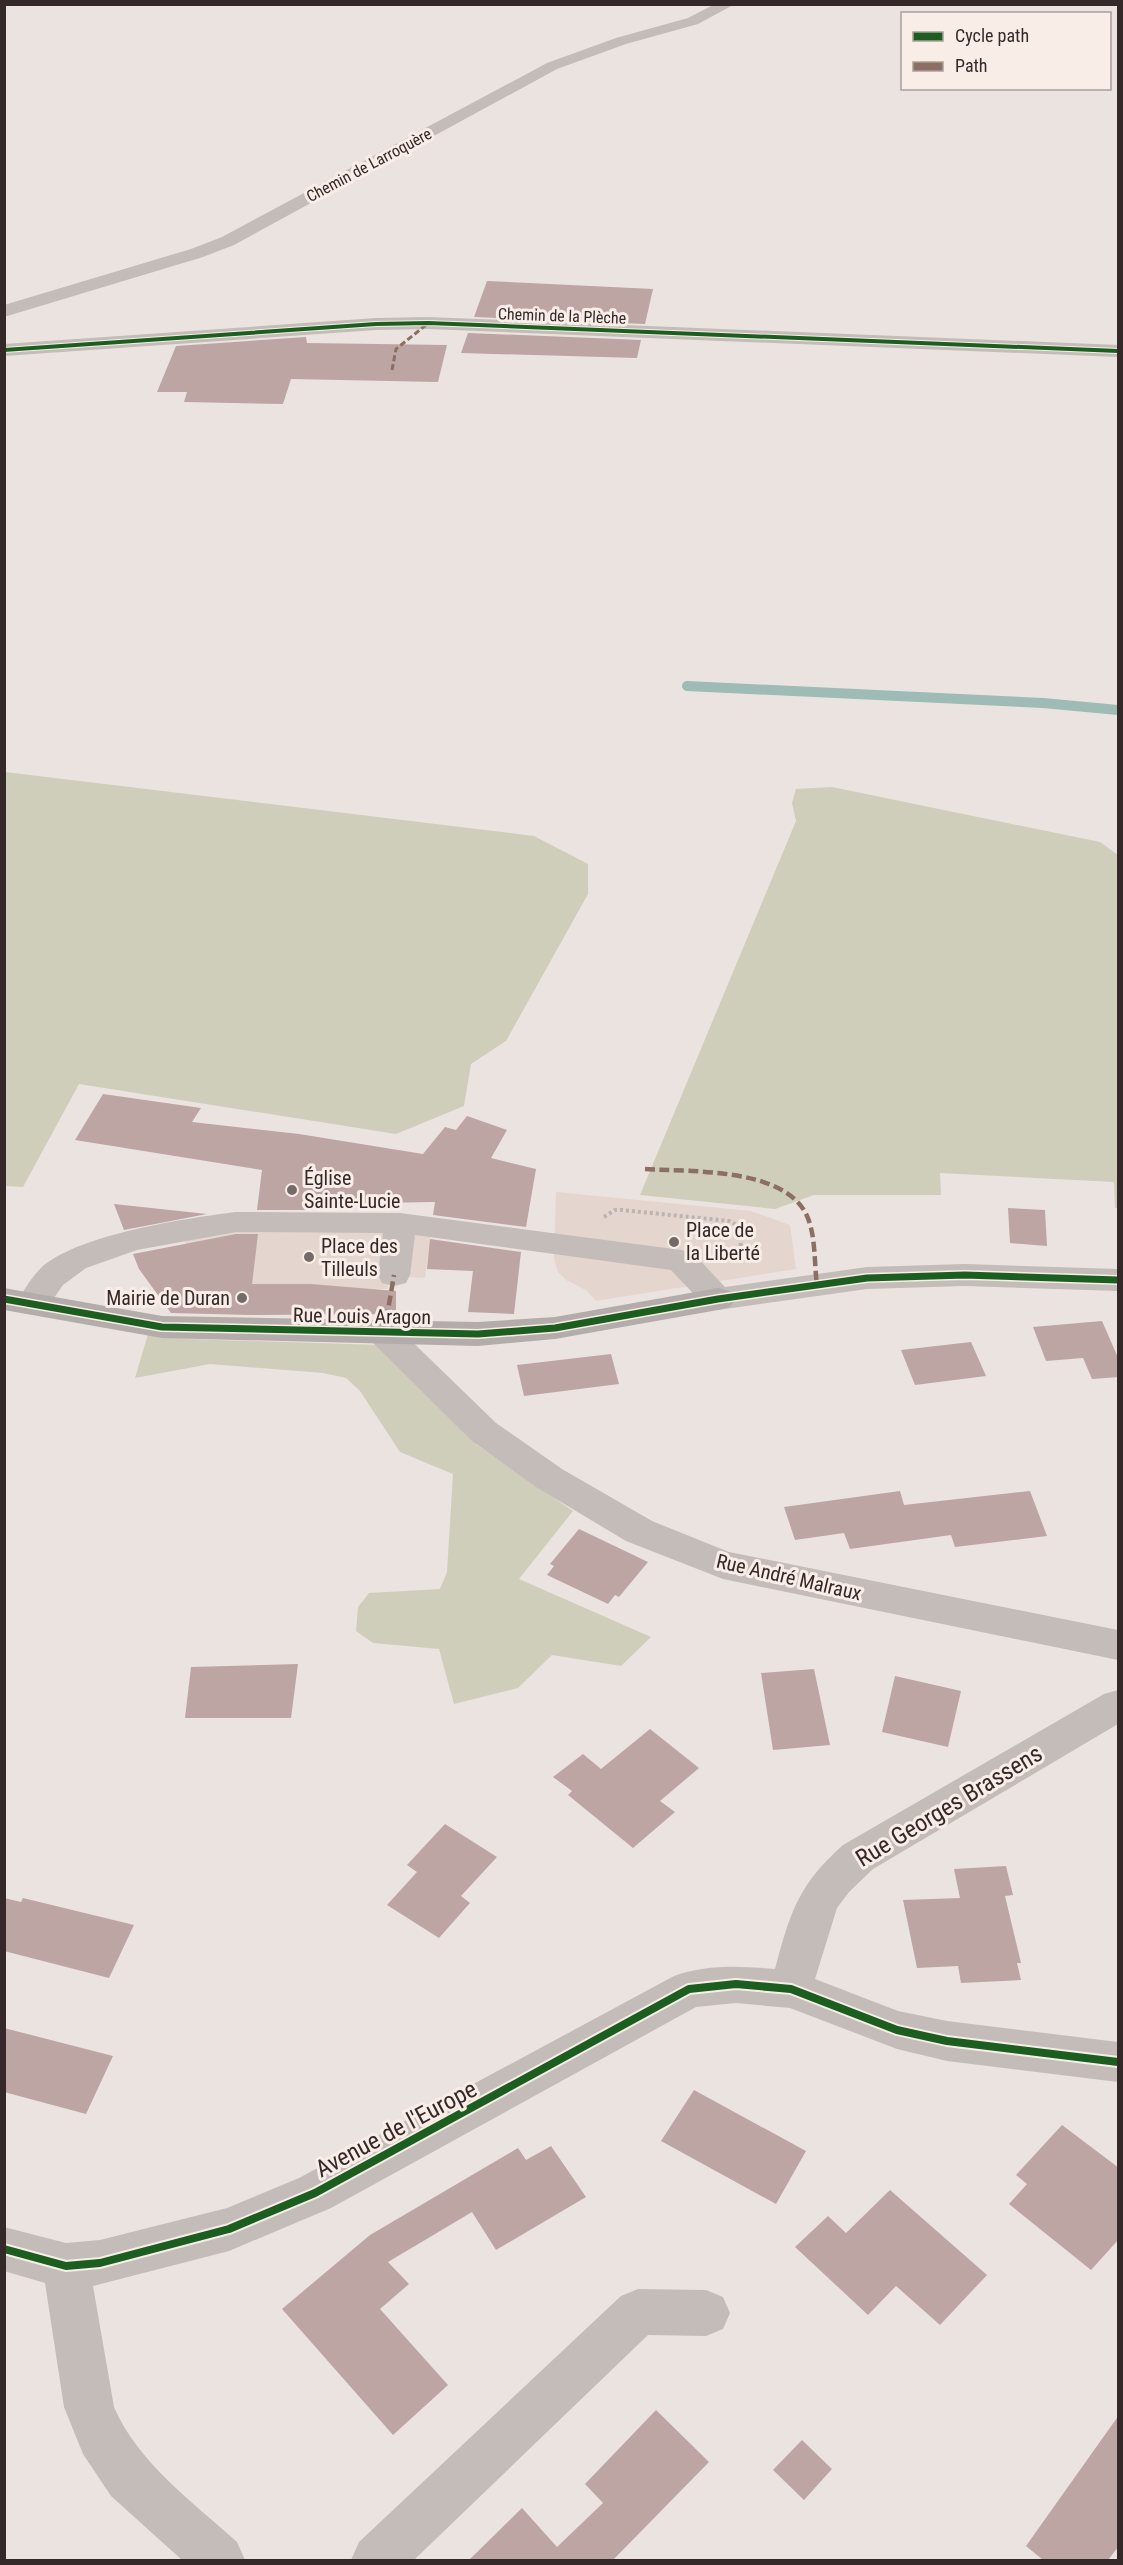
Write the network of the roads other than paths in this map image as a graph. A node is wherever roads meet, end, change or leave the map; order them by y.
1 (728, 4) edge
2 (4, 311) edge
3 (4, 350) edge
4 (1119, 351) edge
5 (400, 1222) junction
6 (394, 1275) dead end
7 (1119, 1280) edge
8 (718, 1299) junction
9 (19, 1301) edge
10 (384, 1334) junction
11 (1119, 1645) edge
12 (1119, 1705) edge
13 (791, 1989) junction
14 (1119, 2062) edge
15 (4, 2249) edge
16 (66, 2266) junction
17 (706, 2313) dead end
18 (219, 2560) edge
19 (377, 2560) edge

1 - 2 street, Chemin de Larroquère
3 - 4 street, Chemin de la Plèche
5 - 6 street
5 - 8 street
5 - 9 street
7 - 8 street
8 - 10 street, Rue Louis Aragon
9 - 10 street, Rue Louis Aragon
10 - 11 street, Rue André Malraux
12 - 13 street, Rue Georges Brassens
13 - 14 street
13 - 16 street, Avenue de l'Europe
15 - 16 street, Avenue de l'Europe
16 - 18 street
17 - 19 street

